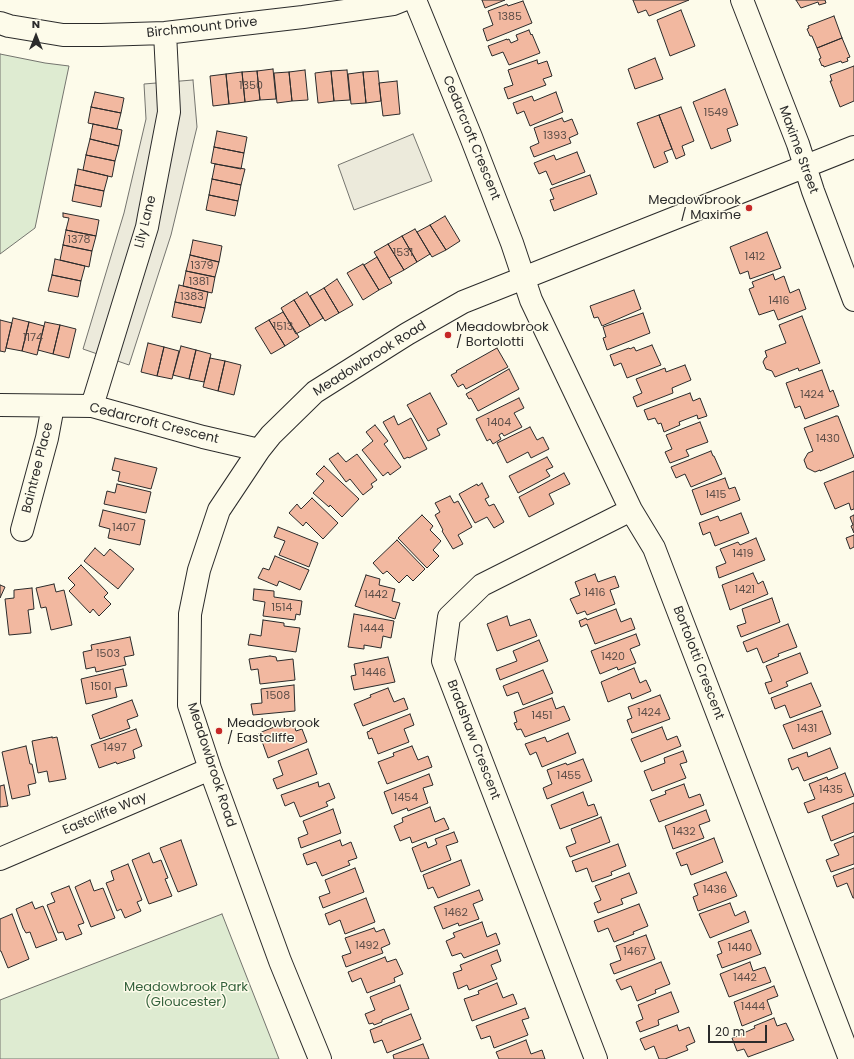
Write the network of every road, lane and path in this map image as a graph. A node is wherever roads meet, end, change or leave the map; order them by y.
1 (404, 0) edge
2 (415, 0) edge
3 (742, 0) edge
4 (0, 23) edge
5 (165, 33) junction
6 (854, 147) edge
7 (805, 166) junction
8 (523, 277) junction
9 (854, 300) edge
10 (0, 405) edge
11 (53, 406) junction
12 (92, 406) junction
13 (259, 450) junction
14 (630, 510) junction
15 (22, 530) dead end
16 (210, 769) junction
17 (0, 859) edge
18 (320, 1059) edge
19 (596, 1059) edge
20 (850, 1059) edge

1 - 5 street, Birchmount Drive
2 - 8 street, Cedarcroft Crescent
3 - 7 street, Maxime Street
4 - 5 street, Birchmount Drive
5 - 12 street, Lily Lane
6 - 7 street, Meadowbrook Road
7 - 8 street, Meadowbrook Road
7 - 9 street, Maxime Street
8 - 13 street, Meadowbrook Road
8 - 14 street, Bortolotti Crescent
10 - 11 street, Cedarcroft Crescent
11 - 12 street, Cedarcroft Crescent
11 - 15 street, Baintree Place
12 - 13 street, Cedarcroft Crescent
13 - 16 street, Meadowbrook Road
14 - 19 street, Bradshaw Crescent
14 - 20 street, Bortolotti Crescent
16 - 17 street, Eastcliffe Way
16 - 18 street, Meadowbrook Road

